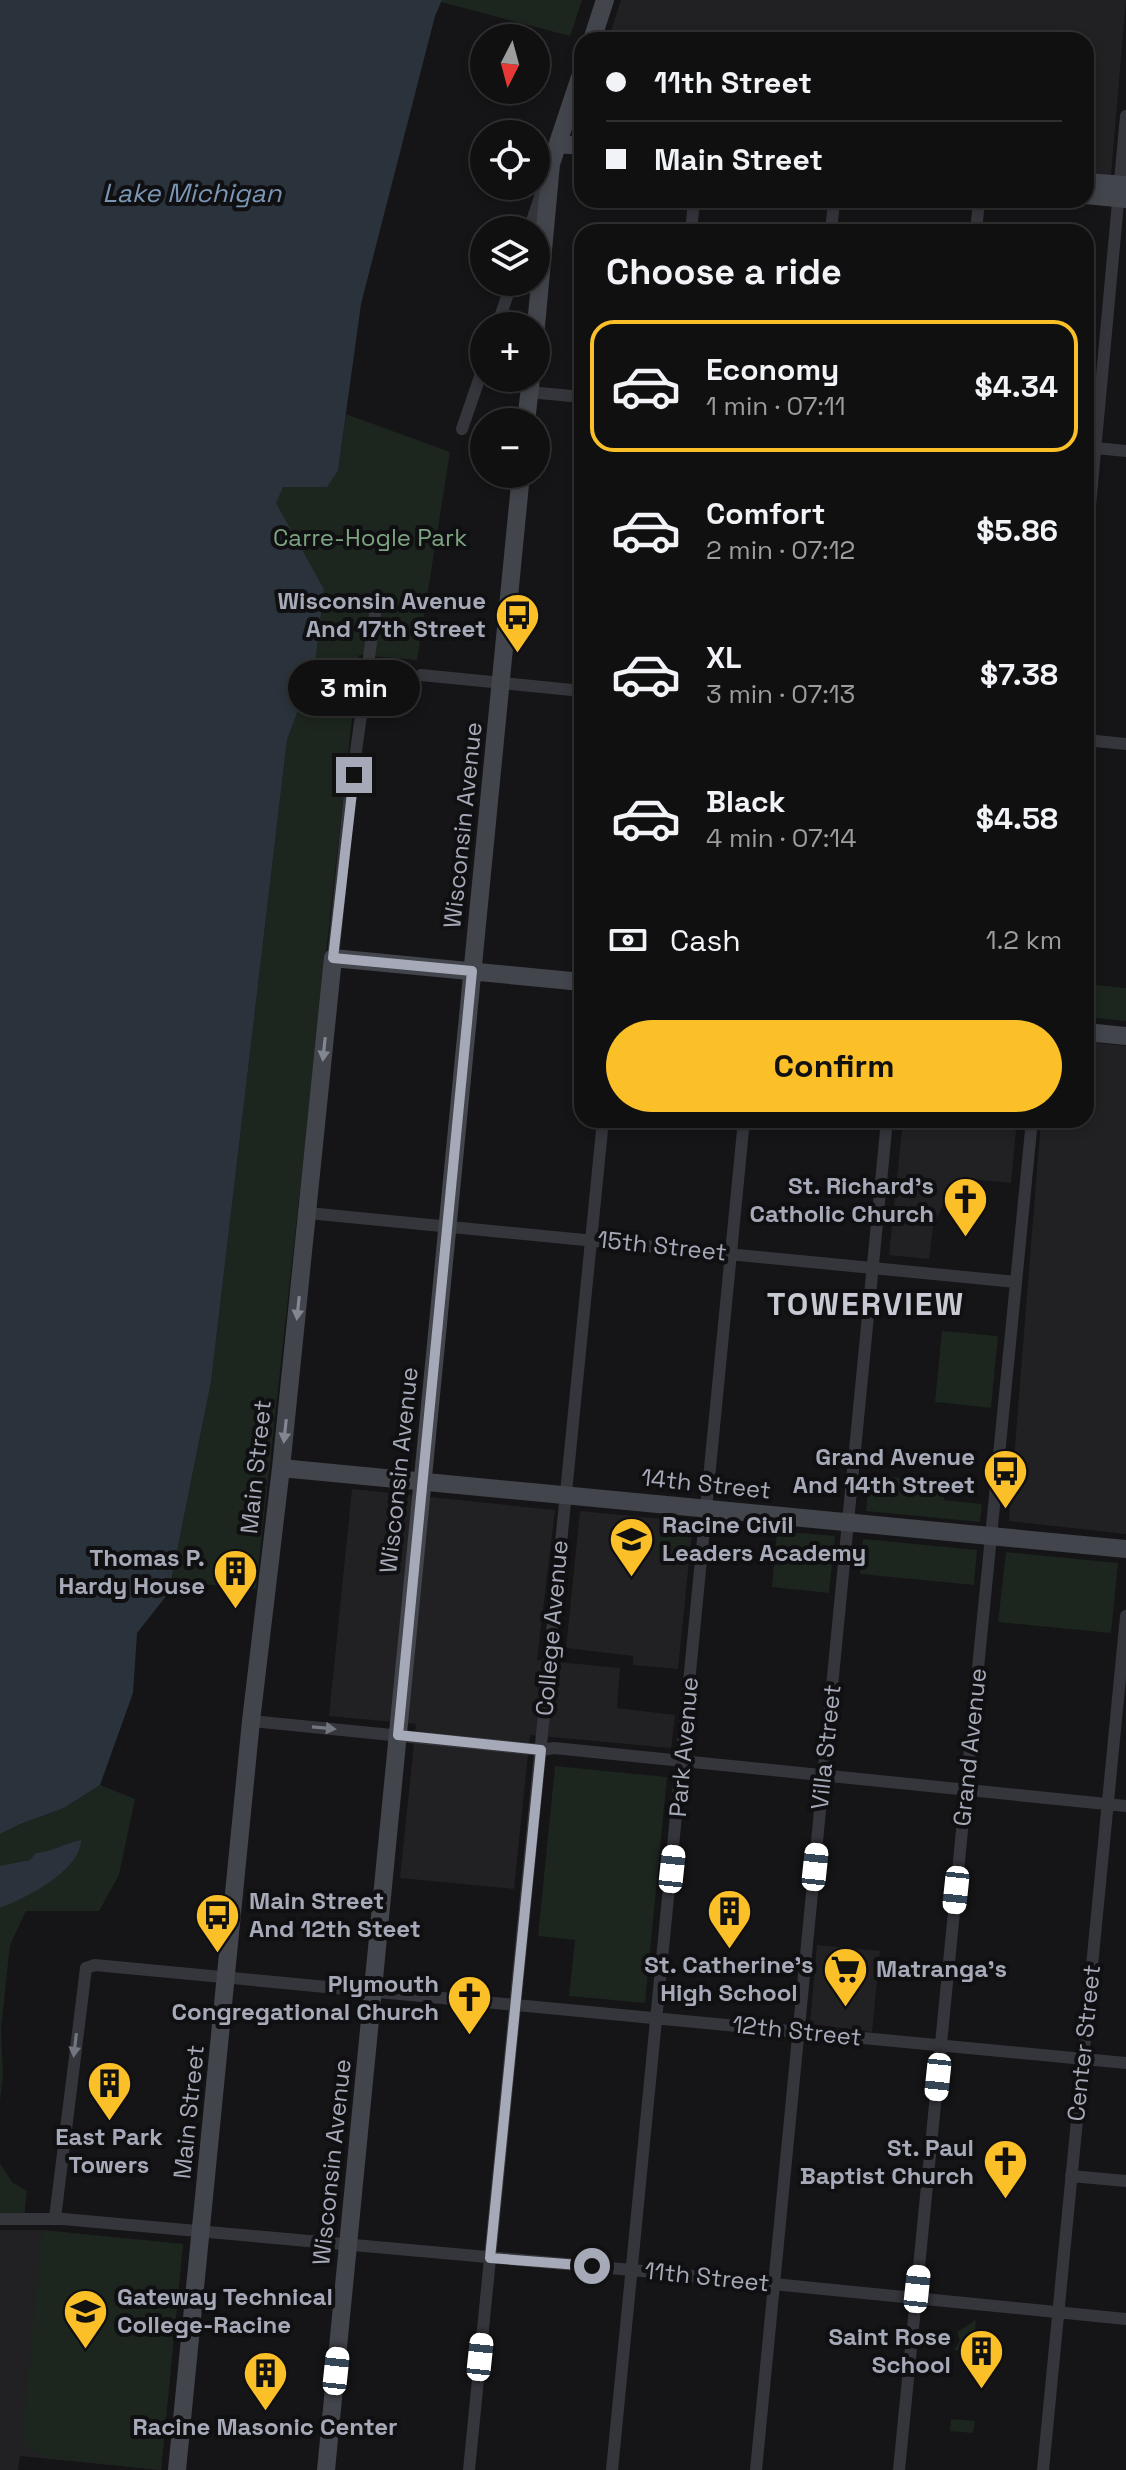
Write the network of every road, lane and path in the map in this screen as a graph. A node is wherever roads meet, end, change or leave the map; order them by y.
1 (605, 0) edge
2 (595, 32) edge
3 (574, 95) edge
4 (1126, 116) edge
5 (574, 133) edge
6 (560, 136) junction
7 (574, 142) edge
8 (551, 164) junction
9 (1094, 184) edge
10 (1122, 192) edge
11 (1094, 194) edge
12 (534, 216) edge
13 (545, 216) edge
14 (550, 390) edge
15 (475, 392) edge
16 (574, 395) edge
17 (1094, 422) edge
18 (462, 429) dead end
19 (1094, 447) edge
20 (1126, 451) edge
21 (520, 488) edge
22 (375, 614) dead end
23 (421, 675) dead end
24 (501, 683) junction
25 (574, 690) edge
26 (1094, 741) edge
27 (1126, 744) edge
28 (333, 958) junction
29 (472, 971) junction
30 (574, 981) edge
31 (1094, 1033) edge
32 (1126, 1036) edge
33 (602, 1128) edge
34 (743, 1128) edge
35 (886, 1128) edge
36 (1031, 1128) edge
37 (308, 1213) junction
38 (447, 1226) junction
39 (589, 1239) junction
40 (731, 1253) junction
41 (873, 1267) junction
42 (1016, 1282) junction
43 (281, 1468) junction
44 (423, 1480) junction
45 (565, 1494) junction
46 (707, 1508) junction
47 (849, 1522) junction
48 (990, 1536) junction
49 (1126, 1549) edge
50 (1126, 1616) edge
51 (251, 1721) junction
52 (398, 1735) junction
53 (541, 1750) junction
54 (682, 1762) junction
55 (824, 1776) junction
56 (966, 1790) junction
57 (1108, 1804) junction
58 (1126, 1806) edge
59 (226, 1977) junction
60 (373, 1989) junction
61 (515, 2003) junction
62 (657, 2017) junction
63 (799, 2031) junction
64 (941, 2045) junction
65 (1083, 2059) junction
66 (1126, 2063) edge
67 (1071, 2176) junction
68 (1126, 2181) edge
69 (55, 2218) junction
70 (0, 2219) edge
71 (201, 2231) junction
72 (348, 2245) junction
73 (490, 2258) junction
74 (632, 2270) junction
75 (774, 2284) junction
76 (916, 2298) junction
77 (1058, 2312) junction
78 (1126, 2319) edge
79 (177, 2470) edge
80 (326, 2470) edge
81 (469, 2470) edge
82 (612, 2470) edge
83 (756, 2470) edge
84 (899, 2470) edge
85 (1043, 2470) edge

1 - 2 street
3 - 6 street
4 - 10 street
5 - 6 street
6 - 7 street
6 - 8 street
8 - 12 street
8 - 13 street
9 - 10 street
10 - 11 street
10 - 17 street
14 - 16 street
15 - 18 street
19 - 20 street
21 - 24 street, Wisconsin Avenue
22 - 28 street, Main Street
23 - 24 street
24 - 25 street
24 - 29 street, Wisconsin Avenue
26 - 27 street
28 - 29 street
28 -> 37 street, Main Street
29 - 30 street
29 - 38 street, Wisconsin Avenue
31 - 32 street
33 - 39 street, College Avenue
34 - 40 street, Park Avenue
35 - 41 street, Villa Street
36 - 42 street, Grand Avenue
37 - 38 street, 15th Street
37 -> 43 street, Main Street
38 - 39 street, 15th Street
38 - 44 street, Wisconsin Avenue
39 - 40 street, 15th Street
39 - 45 street, College Avenue
40 - 41 street, 15th Street
40 - 46 street, Park Avenue
41 - 42 street, 15th Street
41 - 47 street, Villa Street
42 - 48 street, Grand Avenue
43 - 44 street, 14th Street
43 - 51 street, Main Street
44 - 45 street, 14th Street
44 - 52 street, Wisconsin Avenue
45 - 46 street, 14th Street
45 - 53 street, College Avenue
46 - 47 street, 14th Street
46 - 54 street, Park Avenue
47 - 48 street, 14th Street
47 - 55 street, Villa Street
48 - 49 street, 14th Street
48 - 56 street, Grand Avenue
50 - 57 street, Center Street
51 -> 52 street
51 - 59 street, Main Street
52 - 53 street
52 - 60 street, Wisconsin Avenue
53 - 54 street
53 - 61 street, College Avenue
54 - 55 street
54 - 62 street, Park Avenue
55 - 56 street
55 - 63 street, Villa Street
56 - 57 street
56 - 64 street, Grand Avenue
57 - 58 street
57 - 65 street, Center Street
59 - 60 street, 12th Street
59 -> 69 street, 12th Street
59 - 71 street, Main Street
60 - 61 street, 12th Street
60 - 72 street, Wisconsin Avenue
61 - 62 street, 12th Street
61 - 73 street, College Avenue
62 - 63 street, 12th Street
62 - 74 street, Park Avenue
63 - 64 street, 12th Street
63 - 75 street, Villa Street
64 - 65 street, 12th Street
64 - 76 street, Grand Avenue
65 - 66 street, 12th Street
65 - 67 street, Center Street
67 - 68 street
67 - 77 street, Center Street
69 - 70 street, 11th Street
69 - 71 street, 11th Street
71 - 72 street, 11th Street
71 - 79 street, Main Street
72 - 73 street, 11th Street
72 - 80 street, Wisconsin Avenue
73 - 74 street, 11th Street
73 - 81 street, College Avenue
74 - 75 street, 11th Street
74 - 82 street, Park Avenue
75 - 76 street, 11th Street
75 - 83 street, Villa Street
76 - 77 street, 11th Street
76 - 84 street, Grand Avenue
77 - 78 street, 11th Street
77 - 85 street, Center Street

